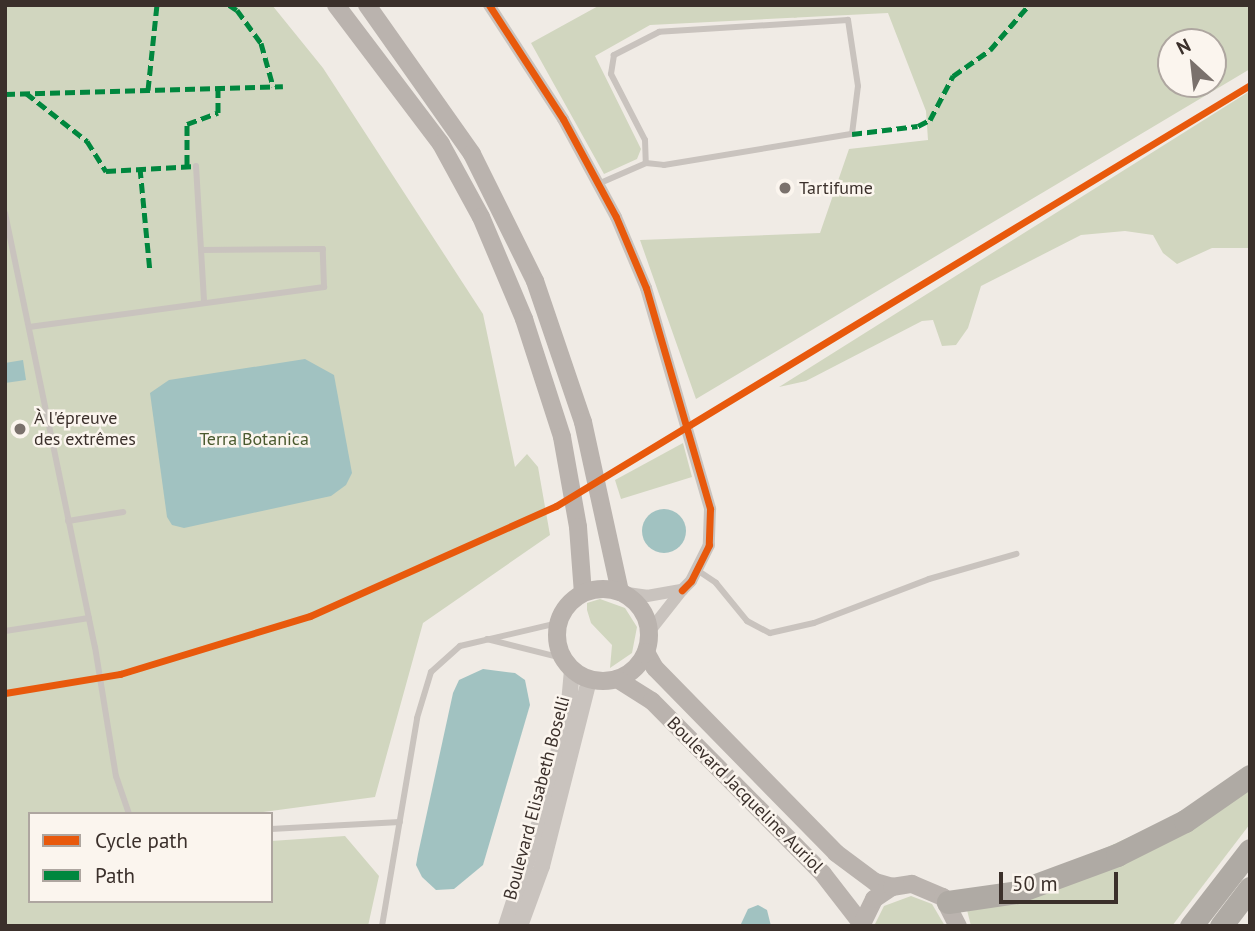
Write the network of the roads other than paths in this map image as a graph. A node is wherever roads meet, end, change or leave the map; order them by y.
1 (336, 5) edge
2 (367, 5) edge
3 (488, 5) edge
4 (646, 163) junction
5 (196, 166) dead end
6 (598, 184) junction
7 (5, 213) edge
8 (202, 250) junction
9 (204, 302) junction
10 (29, 327) junction
11 (123, 512) dead end
12 (68, 521) junction
13 (1016, 554) dead end
14 (697, 570) junction
15 (682, 590) junction
16 (621, 592) junction
17 (583, 593) junction
18 (89, 618) junction
19 (558, 623) junction
20 (5, 631) edge
21 (649, 632) junction
22 (486, 639) junction
23 (646, 652) junction
24 (567, 664) junction
25 (617, 679) junction
26 (589, 680) junction
27 (1250, 776) edge
28 (128, 812) edge
29 (401, 822) junction
30 (273, 829) edge
31 (1250, 850) edge
32 (892, 887) junction
33 (1250, 888) edge
34 (948, 902) junction
35 (861, 924) edge
36 (382, 926) edge
37 (506, 926) edge
38 (520, 926) edge
39 (958, 926) edge
40 (1191, 926) edge
41 (1221, 926) edge

1 - 17 main road
2 - 16 main road
3 - 6 street
4 - 4 lane
4 - 6 lane
5 - 8 lane
6 - 14 street
7 - 10 lane
8 - 9 lane
8 - 9 lane
9 - 10 lane
10 - 12 lane
11 - 12 lane
12 - 18 lane
13 - 14 lane
14 - 15 street
15 - 16 street
15 - 21 street
16 - 17 main road
16 - 21 main road
17 - 19 main road
18 - 20 lane
18 - 28 lane
19 - 22 lane
19 - 24 main road
21 - 23 main road
22 - 24 lane
22 - 29 lane
23 - 25 main road
23 - 32 main road, Boulevard Jacqueline Auriol
24 - 26 main road
24 - 37 street
25 - 26 main road
25 - 35 main road, Boulevard Jacqueline Auriol
26 - 38 street, Boulevard Elisabeth Boselli
27 - 34 highway
29 - 30 lane
29 - 36 lane
31 - 40 highway
32 - 34 main road
32 - 35 main road
33 - 41 highway
34 - 39 main road

